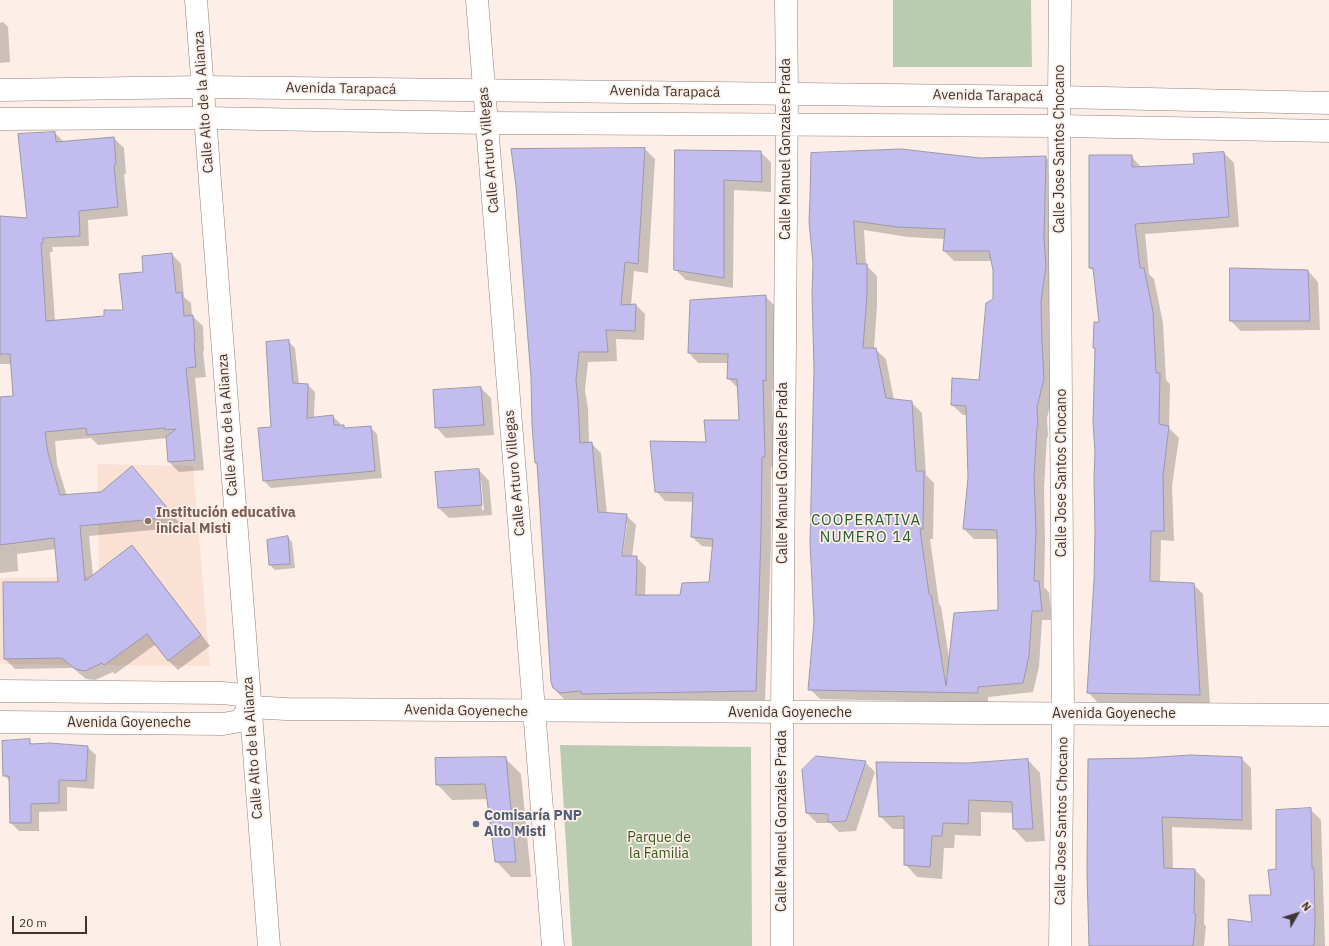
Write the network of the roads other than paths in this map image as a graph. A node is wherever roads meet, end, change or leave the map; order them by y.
1 (196, 0) edge
2 (476, 0) edge
3 (786, 0) edge
4 (1060, 0) edge
5 (202, 87) junction
6 (0, 90) edge
7 (484, 90) junction
8 (787, 94) junction
9 (1059, 97) junction
10 (1329, 103) edge
11 (205, 118) junction
12 (0, 119) edge
13 (486, 124) junction
14 (786, 125) junction
15 (1060, 126) junction
16 (1329, 131) edge
17 (0, 691) edge
18 (250, 707) junction
19 (535, 712) junction
20 (782, 713) junction
21 (1063, 714) junction
22 (1329, 715) edge
23 (0, 722) edge
24 (269, 946) edge
25 (553, 946) edge
26 (782, 946) edge
27 (1060, 946) edge

1 - 5 street, Calle Alto de la Alianza
2 - 7 street, Calle Arturo Villegas
3 - 8 street, Calle Manuel Gonzales Prada
4 - 9 street, Calle Jose Santos Chocano
5 - 6 street, Avenida Tarapacá
5 - 7 street, Avenida Tarapacá
5 - 11 street, Calle Alto de la Alianza
7 - 8 street, Avenida Tarapacá
7 - 13 street, Calle Arturo Villegas
8 - 9 street, Avenida Tarapacá
8 - 14 street, Calle Manuel Gonzales Prada
9 - 10 street, Avenida Tarapacá
9 - 15 street, Calle Jose Santos Chocano
11 - 12 street, Avenida Tarapacá
11 - 13 street, Avenida Tarapacá
11 - 18 street, Calle Alto de la Alianza
13 - 14 street, Avenida Tarapacá
13 - 19 street, Calle Arturo Villegas
14 - 15 street, Avenida Tarapacá
14 - 20 street, Calle Manuel Gonzales Prada
15 - 16 street, Avenida Tarapacá
15 - 21 street, Calle Jose Santos Chocano
17 - 18 street
18 - 19 street, Avenida Goyeneche
18 - 23 street, Avenida Goyeneche
18 - 24 street, Calle Alto de la Alianza
19 - 20 street, Avenida Goyeneche
19 - 25 street, Calle Arturo Villegas
20 - 21 street, Avenida Goyeneche
20 - 26 street, Calle Manuel Gonzales Prada
21 - 22 street, Avenida Goyeneche
21 - 27 street, Calle Jose Santos Chocano

